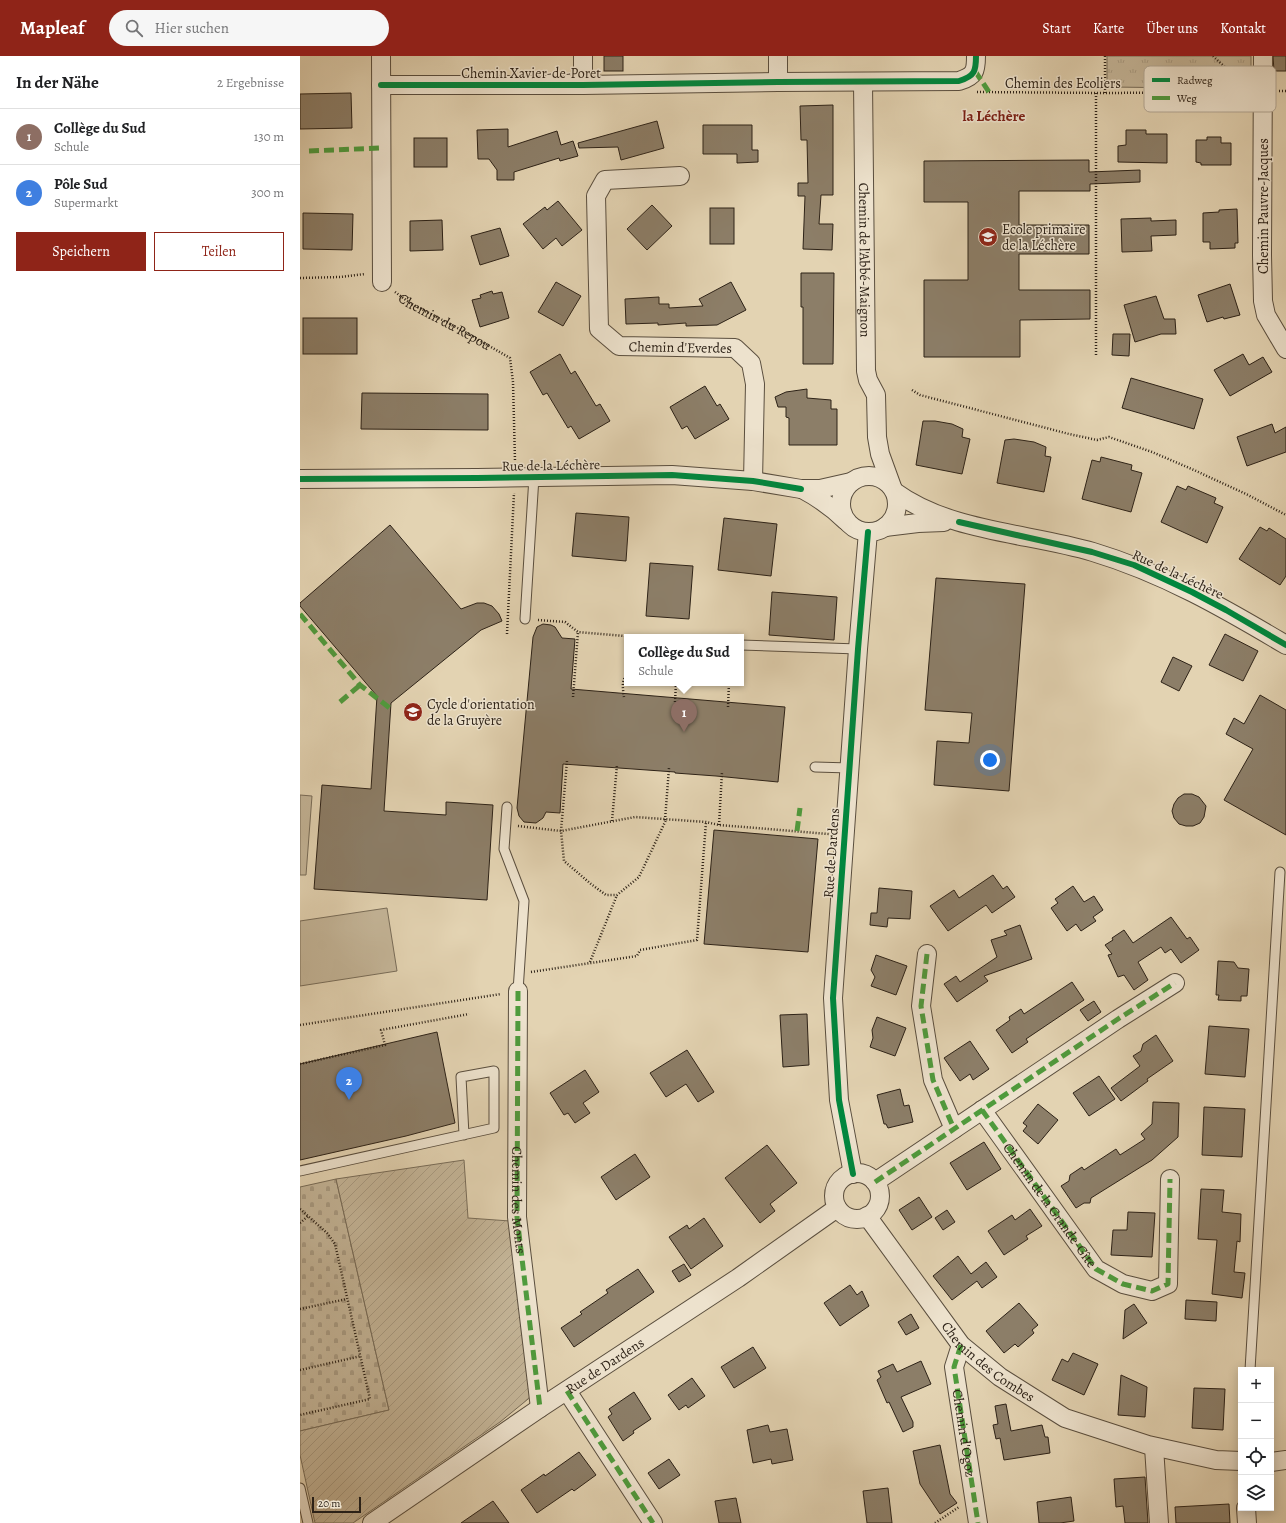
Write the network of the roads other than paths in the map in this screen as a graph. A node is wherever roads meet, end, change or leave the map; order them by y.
1 (381, 56) edge
2 (583, 56) edge
3 (778, 56) edge
4 (976, 56) edge
5 (1263, 56) edge
6 (1263, 66) edge
7 (778, 82) junction
8 (863, 82) junction
9 (381, 84) junction
10 (583, 85) junction
11 (1263, 112) edge
12 (680, 176) dead end
13 (381, 277) road end
14 (1286, 349) edge
15 (877, 437) junction
16 (534, 477) junction
17 (300, 479) edge
18 (753, 481) junction
19 (852, 481) junction
20 (801, 489) junction
21 (893, 490) junction
22 (847, 522) junction
23 (959, 522) junction
24 (885, 527) junction
25 (868, 532) junction
26 (525, 619) road end
27 (744, 645) edge
28 (1286, 645) edge
29 (858, 649) junction
30 (815, 767) dead end
31 (850, 768) junction
32 (507, 807) dead end
33 (1280, 872) dead end
34 (927, 954) dead end
35 (518, 983) joint
36 (1175, 983) dead end
37 (982, 1110) junction
38 (954, 1129) junction
39 (464, 1135) junction
40 (300, 1171) edge
41 (853, 1174) junction
42 (1170, 1180) dead end
43 (875, 1182) junction
44 (837, 1208) junction
45 (867, 1216) junction
46 (961, 1344) junction
47 (1250, 1367) edge
48 (567, 1391) junction
49 (540, 1408) junction
50 (1154, 1447) junction
51 (1286, 1460) edge
52 (1238, 1461) edge
53 (1274, 1462) edge
54 (300, 1488) edge
55 (1246, 1511) edge
56 (308, 1523) edge
57 (372, 1523) edge
58 (653, 1523) edge
59 (978, 1523) edge
60 (1159, 1523) edge
61 (1246, 1523) edge

1 - 9 street
2 - 10 street
3 - 7 street
4 - 8 street, Chemin Xavier-de-Poret
5 - 6 street, Chemin Pauvre-Jacques
7 - 8 street, Chemin Xavier-de-Poret
7 - 10 street, Chemin Xavier-de-Poret
8 - 15 street, Chemin de l'Abbé-Maignon
9 - 10 street, Chemin Xavier-de-Poret
9 - 13 street
11 - 14 street, Chemin Pauvre-Jacques
12 - 18 street, Chemin d'Everdes
15 - 19 street, Chemin de l'Abbé-Maignon
15 - 21 street, Chemin de l'Abbé-Maignon
16 - 17 street, Rue de la Léchère
16 - 18 street, Rue de la Léchère
16 - 26 lane
18 - 20 street, Rue de la Léchère
19 - 20 street, Rue de la Léchère
19 - 21 street
19 - 22 street
20 - 22 street, Rue de la Léchère
21 - 23 street, Rue de la Léchère
21 - 24 street
22 - 25 street
23 - 24 street, Rue de la Léchère
23 - 28 street, Rue de la Léchère
24 - 25 street
25 - 29 street, Rue de Dardens
27 - 29 lane
29 - 31 street, Rue de Dardens
30 - 31 lane
31 - 41 street, Rue de Dardens
32 - 35 lane
33 - 47 lane
34 - 38 street
35 - 49 street, Chemin des Monts
36 - 37 street
37 - 38 street
37 - 42 street, Chemin de la Grande-Gîte
38 - 43 street
39 - 39 lane
39 - 40 lane
41 - 43 street
41 - 44 street
43 - 45 street
44 - 45 street
44 - 48 street, Rue de Dardens
45 - 46 street, Chemin des Combes
46 - 50 street, Chemin des Combes
46 - 59 street, Chemin d'Ogoz
48 - 49 street, Rue de Dardens
48 - 58 street
49 - 57 street, Rue de Dardens
50 - 52 street, Chemin des Combes
50 - 60 street
51 - 53 street
54 - 56 lane
55 - 61 street

